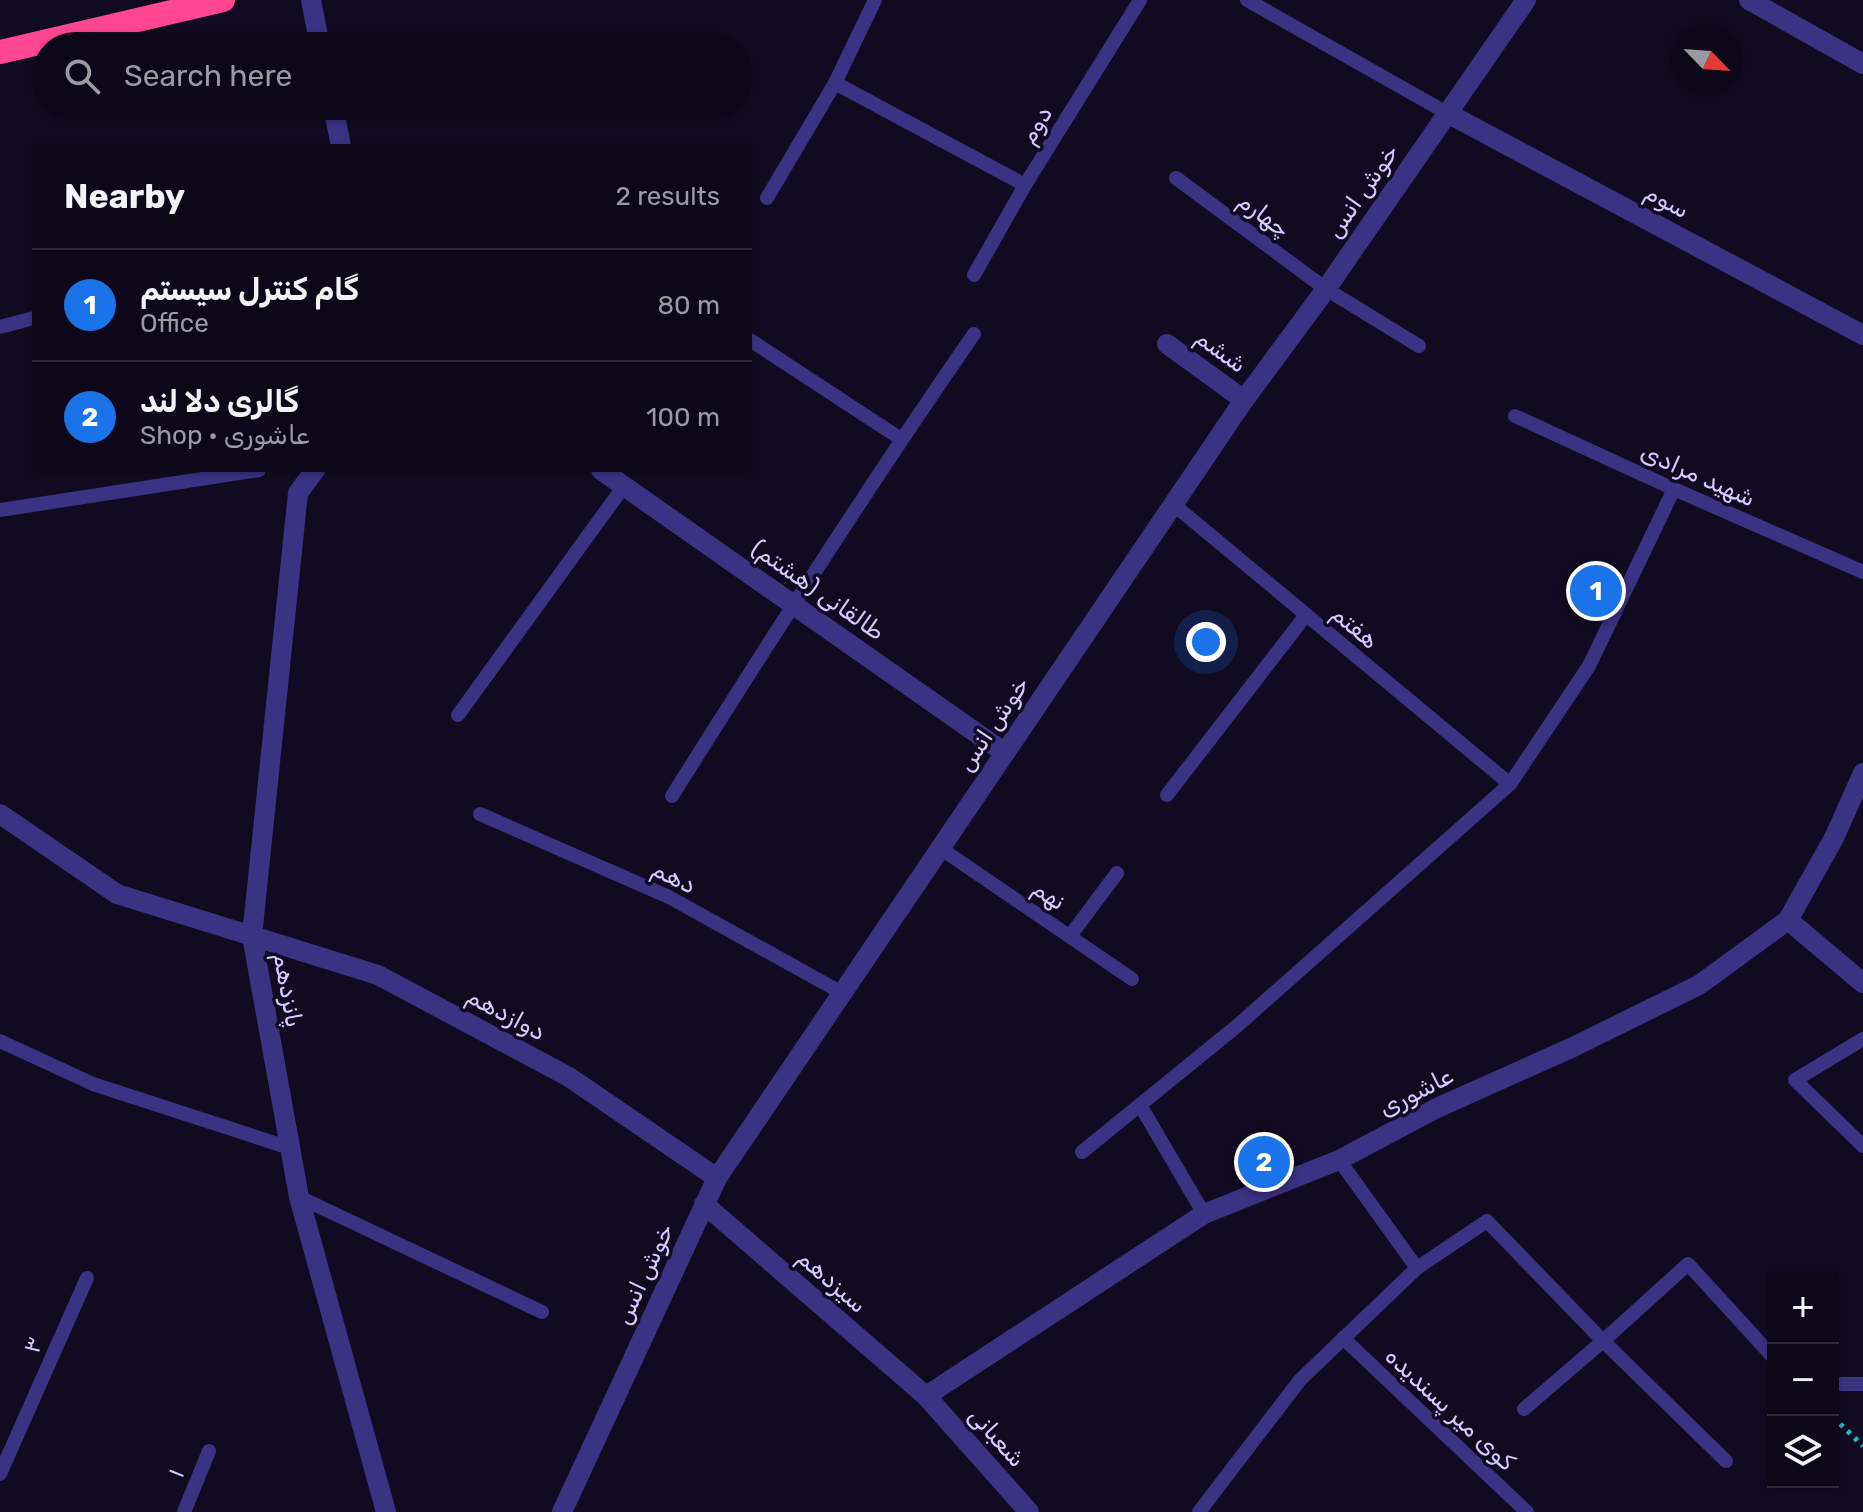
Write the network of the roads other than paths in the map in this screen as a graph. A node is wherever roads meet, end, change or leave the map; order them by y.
1 (223, 0) edge
2 (311, 0) edge
3 (875, 0) edge
4 (1140, 0) edge
5 (1247, 0) edge
6 (1526, 0) edge
7 (1749, 0) edge
8 (86, 32) edge
9 (317, 32) edge
10 (32, 45) edge
11 (0, 52) edge
12 (1863, 64) edge
13 (835, 83) junction
14 (1447, 113) junction
15 (336, 120) edge
16 (341, 144) edge
17 (1176, 178) dead end
18 (1025, 185) junction
19 (767, 198) dead end
20 (974, 275) dead end
21 (1326, 289) junction
22 (32, 319) edge
23 (0, 327) edge
24 (974, 334) dead end
25 (1863, 335) edge
26 (752, 341) edge
27 (1167, 344) dead end
28 (1419, 346) dead end
29 (1244, 400) junction
30 (1515, 416) dead end
31 (901, 439) junction
32 (246, 472) edge
33 (314, 472) edge
34 (604, 472) edge
35 (624, 486) junction
36 (1674, 489) junction
37 (1173, 504) junction
38 (0, 510) edge
39 (1863, 572) edge
40 (793, 604) junction
41 (1306, 615) junction
42 (458, 715) dead end
43 (1005, 753) junction
44 (1863, 773) edge
45 (1510, 784) junction
46 (1167, 795) dead end
47 (672, 796) dead end
48 (0, 814) edge
49 (480, 814) dead end
50 (940, 848) junction
51 (1117, 873) dead end
52 (1788, 920) junction
53 (252, 936) junction
54 (1070, 936) junction
55 (1132, 979) dead end
56 (1863, 983) edge
57 (842, 993) junction
58 (1863, 1039) edge
59 (0, 1041) edge
60 (1140, 1105) junction
61 (1863, 1146) edge
62 (290, 1148) junction
63 (1082, 1152) dead end
64 (1339, 1160) junction
65 (717, 1178) junction
66 (299, 1197) junction
67 (704, 1204) junction
68 (1204, 1214) junction
69 (1417, 1268) junction
70 (87, 1278) dead end
71 (542, 1312) dead end
72 (1343, 1338) junction
73 (1603, 1341) junction
74 (1767, 1350) edge
75 (1839, 1384) edge
76 (1863, 1384) edge
77 (926, 1396) junction
78 (1524, 1409) dead end
79 (209, 1451) dead end
80 (1726, 1461) dead end
81 (0, 1474) edge
82 (184, 1512) edge
83 (386, 1512) edge
84 (562, 1512) edge
85 (1029, 1512) edge
86 (1199, 1512) edge
87 (1527, 1512) edge

1 - 8 highway
2 - 9 street
3 - 13 lane
4 - 18 lane, دوم
5 - 14 lane
6 - 14 street, خوش انس
7 - 12 street
10 - 11 highway
13 - 18 lane
13 - 19 lane
14 - 21 street, خوش انس
14 - 25 street, سوم
15 - 16 street
17 - 21 lane, چهارم
18 - 20 lane, دوم
21 - 28 lane, چهارم
21 - 29 street, خوش انس
22 - 23 lane
24 - 31 lane
26 - 31 lane
27 - 29 street, ششم
29 - 37 street, خوش انس
30 - 36 lane, شهید مرادی
31 - 40 lane
32 - 38 lane
33 - 53 street, پانزدهم
34 - 35 street, طالقانی (هشتم)
35 - 40 street, طالقانی (هشتم)
35 - 42 lane
36 - 39 lane, شهید مرادی
36 - 45 lane
37 - 41 lane, هفتم
37 - 43 street, خوش انس
40 - 43 street, طالقانی (هشتم)
40 - 47 lane
41 - 45 lane, هفتم
41 - 46 lane
43 - 50 street, خوش انس
44 - 52 street, عاشوری
45 - 60 lane
48 - 53 street, دوازدهم
49 - 57 lane, دهم
50 - 54 lane, نهم
50 - 57 street, خوش انس
51 - 54 lane
52 - 56 street
52 - 64 street, عاشوری
53 - 62 street, پانزدهم
53 - 65 street, دوازدهم
54 - 55 lane, نهم
57 - 65 street, خوش انس
58 - 61 lane
59 - 62 lane
60 - 63 lane
60 - 68 lane
62 - 66 street, پانزدهم
64 - 68 street, عاشوری
64 - 69 lane
65 - 67 street, خوش انس
66 - 71 lane
66 - 83 street, پانزدهم
67 - 77 street, سیزدهم
67 - 84 street, خوش انس
68 - 77 street, عاشوری
69 - 72 lane
69 - 73 lane
70 - 81 lane, ۳
72 - 86 lane
72 - 87 lane, کوی میر پسندیده
73 - 74 lane
73 - 78 lane
73 - 80 lane
75 - 76 lane
77 - 85 street, شعبانی
79 - 82 lane, ۱

